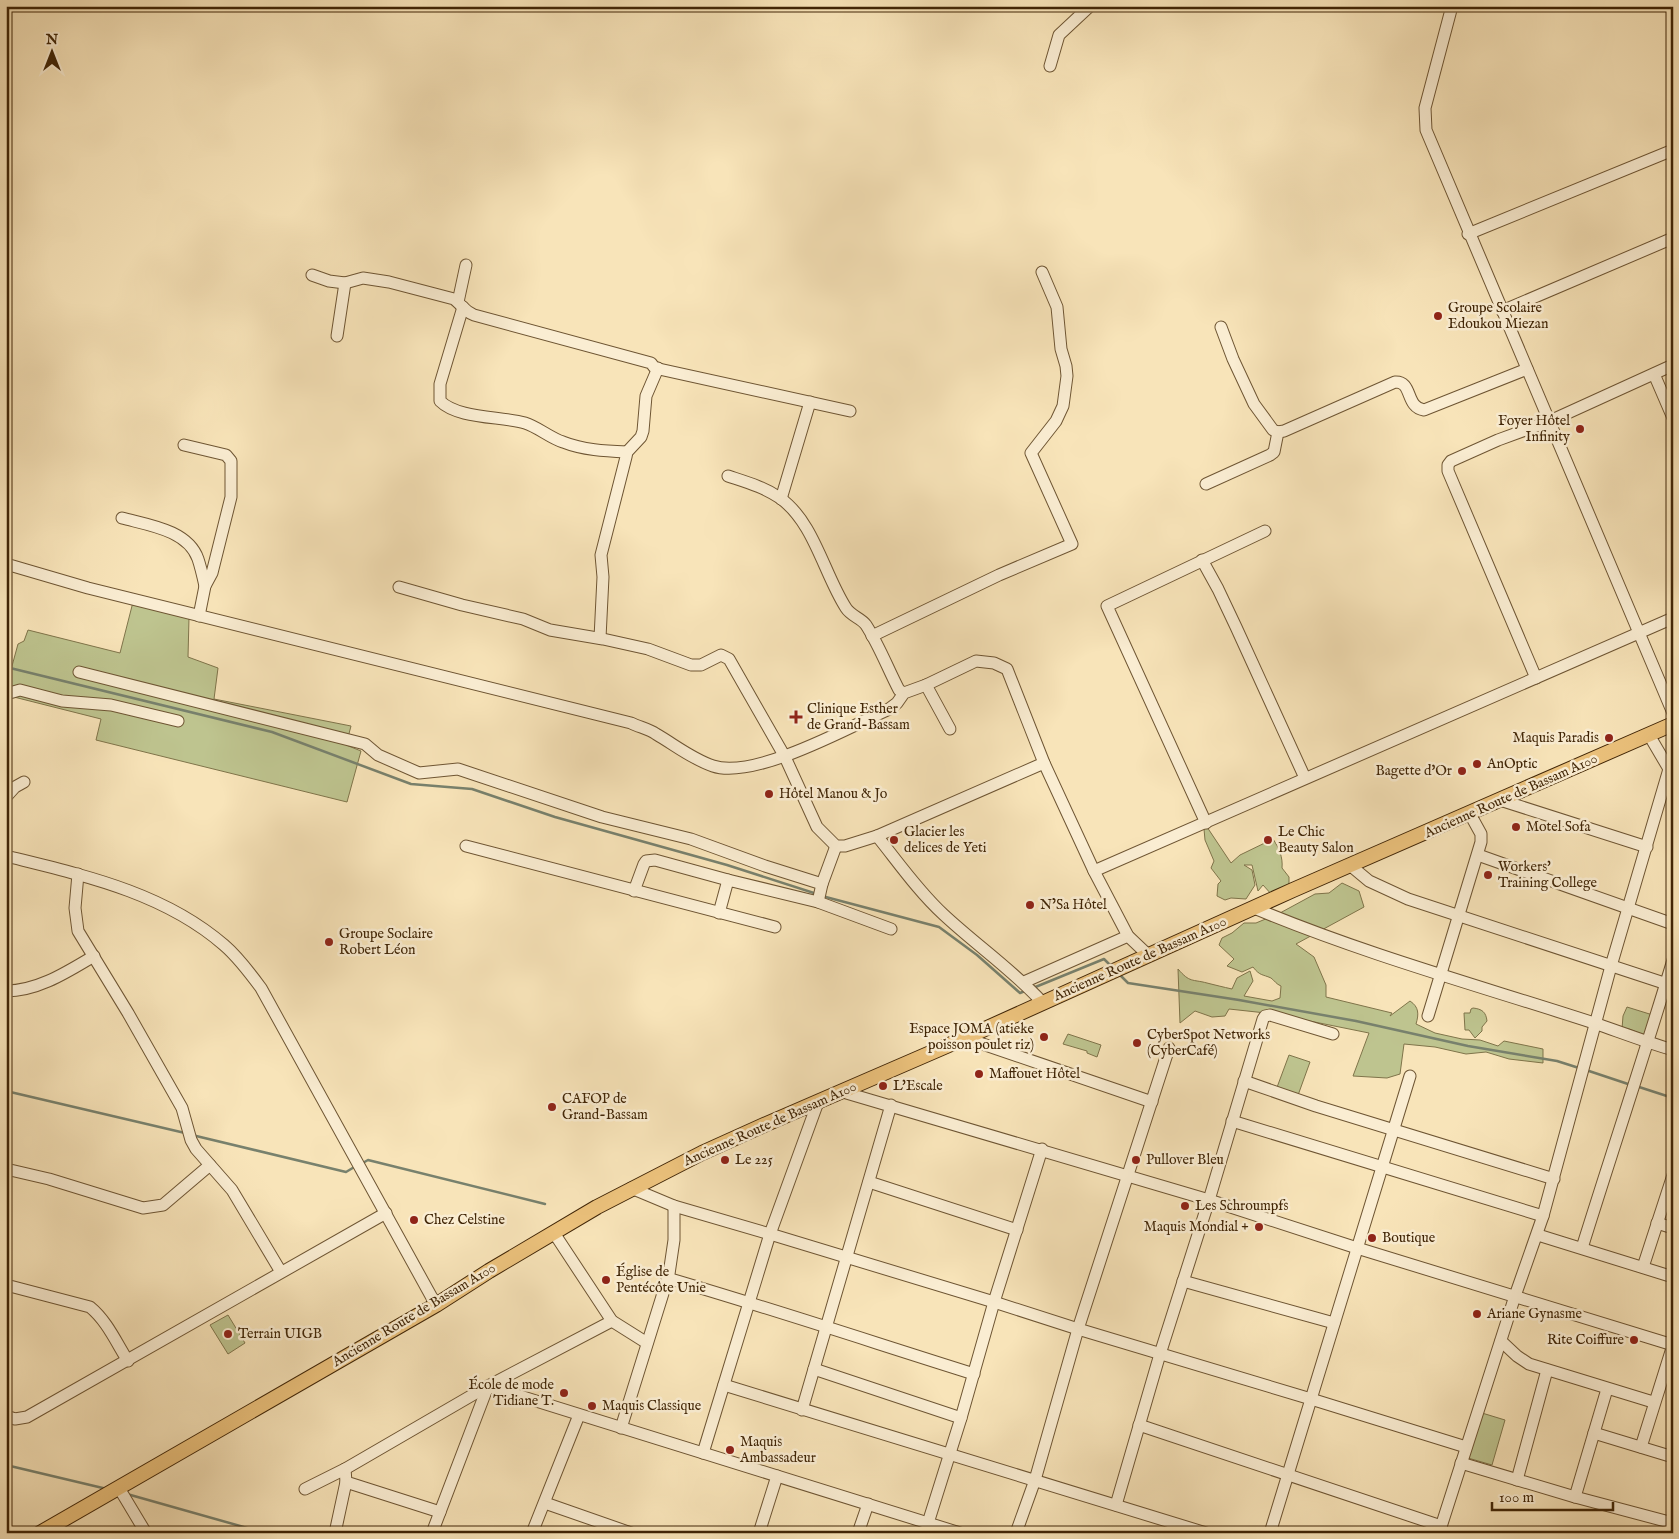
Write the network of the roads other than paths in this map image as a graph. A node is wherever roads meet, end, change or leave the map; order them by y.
1 (1090, 6) edge
2 (1452, 6) edge
3 (1050, 66) dead end
4 (1673, 150) edge
5 (1468, 234) junction
6 (1673, 238) edge
7 (466, 265) dead end
8 (1042, 272) dead end
9 (312, 275) dead end
10 (345, 282) junction
11 (460, 304) junction
12 (1502, 311) junction
13 (1222, 326) dead end
14 (337, 336) dead end
15 (1673, 365) edge
16 (658, 368) junction
17 (1527, 369) junction
18 (1654, 374) junction
19 (810, 402) junction
20 (850, 411) dead end
21 (1673, 418) edge
22 (1550, 421) junction
23 (1278, 432) junction
24 (184, 445) dead end
25 (627, 452) junction
26 (728, 476) dead end
27 (1206, 484) dead end
28 (781, 499) junction
29 (122, 518) dead end
30 (1264, 531) dead end
31 (1202, 560) junction
32 (6, 564) edge
33 (205, 586) junction
34 (399, 587) dead end
35 (198, 616) junction
36 (1673, 618) edge
37 (1640, 633) junction
38 (872, 636) junction
39 (600, 638) junction
40 (80, 672) dead end
41 (1536, 678) junction
42 (926, 685) junction
43 (904, 693) junction
44 (6, 694) edge
45 (1673, 712) edge
46 (178, 720) dead end
47 (1673, 724) edge
48 (950, 729) dead end
49 (1648, 735) junction
50 (785, 757) junction
51 (1044, 763) junction
52 (1671, 770) edge
53 (1305, 778) junction
54 (24, 782) dead end
55 (6, 797) edge
56 (1500, 800) junction
57 (1470, 814) junction
58 (1206, 823) junction
59 (877, 836) junction
60 (466, 846) dead end
61 (836, 846) junction
62 (1647, 847) junction
63 (1478, 855) junction
64 (6, 856) edge
65 (1351, 866) junction
66 (1094, 871) junction
67 (78, 874) junction
68 (728, 880) junction
69 (822, 884) junction
70 (634, 891) junction
71 (818, 902) junction
72 (1254, 908) junction
73 (1629, 908) junction
74 (720, 913) junction
75 (1459, 916) junction
76 (1673, 924) edge
77 (775, 927) dead end
78 (891, 929) dead end
79 (1128, 936) junction
80 (1148, 955) junction
81 (94, 956) junction
82 (1673, 960) edge
83 (1611, 966) junction
84 (1440, 975) junction
85 (1024, 982) junction
86 (1669, 985) edge
87 (6, 991) edge
88 (1043, 1003) junction
89 (1428, 1016) dead end
90 (1596, 1024) junction
91 (1333, 1034) dead end
92 (966, 1038) junction
93 (1649, 1042) junction
94 (1169, 1048) dead end
95 (1673, 1050) edge
96 (1410, 1076) dead end
97 (1244, 1081) junction
98 (843, 1092) junction
99 (818, 1102) junction
100 (1152, 1102) junction
101 (891, 1105) junction
102 (1232, 1122) junction
103 (1392, 1130) junction
104 (1042, 1150) junction
105 (210, 1166) junction
106 (1382, 1166) junction
107 (6, 1169) edge
108 (1673, 1175) edge
109 (1127, 1176) junction
110 (1554, 1179) junction
111 (869, 1182) junction
112 (632, 1188) junction
113 (1209, 1200) junction
114 (674, 1206) junction
115 (386, 1213) junction
116 (1543, 1216) junction
117 (1657, 1223) junction
118 (1673, 1228) edge
119 (1017, 1230) junction
120 (554, 1233) junction
121 (770, 1234) junction
122 (1538, 1235) junction
123 (1357, 1248) junction
124 (1582, 1248) junction
125 (845, 1257) junction
126 (1643, 1267) junction
127 (281, 1272) junction
128 (1673, 1277) edge
129 (667, 1278) junction
130 (1184, 1281) junction
131 (6, 1285) edge
132 (1515, 1296) junction
133 (750, 1302) junction
134 (994, 1302) junction
135 (436, 1304) junction
136 (612, 1321) junction
137 (1334, 1324) junction
138 (825, 1328) junction
139 (1078, 1330) junction
140 (1501, 1341) junction
141 (647, 1343) junction
142 (1673, 1345) edge
143 (1160, 1354) junction
144 (128, 1361) junction
145 (814, 1369) junction
146 (1547, 1370) junction
147 (974, 1374) junction
148 (488, 1386) junction
149 (724, 1386) junction
150 (1607, 1389) junction
151 (1311, 1398) junction
152 (1654, 1402) junction
153 (802, 1410) junction
154 (580, 1415) junction
155 (6, 1416) edge
156 (962, 1418) junction
157 (1139, 1425) junction
158 (621, 1428) junction
159 (1594, 1433) junction
160 (1466, 1447) junction
161 (1641, 1447) junction
162 (703, 1453) junction
163 (950, 1455) junction
164 (1673, 1457) edge
165 (1461, 1463) junction
166 (345, 1469) junction
167 (777, 1476) junction
168 (1287, 1476) junction
169 (1035, 1480) junction
170 (1517, 1480) junction
171 (346, 1482) junction
172 (118, 1488) junction
173 (305, 1489) dead end
174 (1575, 1497) junction
175 (545, 1503) junction
176 (868, 1504) junction
177 (1116, 1505) junction
178 (440, 1512) junction
179 (928, 1523) junction
180 (1673, 1523) edge
181 (1440, 1529) edge
182 (40, 1533) edge
183 (146, 1533) edge
184 (335, 1533) edge
185 (432, 1533) edge
186 (532, 1533) edge
187 (631, 1533) edge
188 (759, 1533) edge
189 (858, 1533) edge
190 (960, 1533) edge
191 (1016, 1533) edge
192 (1206, 1533) edge
193 (1270, 1533) edge

1 - 3 street
2 - 5 street
4 - 5 street
5 - 12 street
6 - 12 street
7 - 11 street
8 - 38 street
9 - 10 street
10 - 11 street
10 - 14 street
11 - 16 street
11 - 25 street
12 - 17 street
13 - 23 street
15 - 18 street
16 - 19 street
16 - 25 street
17 - 22 street
17 - 23 street
18 - 21 street
18 - 22 street
19 - 20 street
19 - 28 street
22 - 37 street
22 - 41 street
23 - 27 street
24 - 33 street
25 - 39 street
26 - 28 street
28 - 38 street
29 - 33 street
30 - 31 street
31 - 53 street
31 - 58 street
32 - 35 street
33 - 35 street
34 - 39 street
35 - 50 street
36 - 37 street
37 - 41 street
37 - 45 street
38 - 43 street
39 - 50 street
40 - 69 street
41 - 53 street
42 - 43 street
42 - 48 street
42 - 51 street
43 - 50 street
44 - 46 street
47 - 49 main road, Ancienne Route de Bassam A100
49 - 52 street
49 - 56 main road, Ancienne Route de Bassam A100
50 - 61 street
51 - 59 street
51 - 66 street
52 - 62 street
53 - 58 street
54 - 55 street
56 - 57 main road, Ancienne Route de Bassam A100
56 - 62 street
57 - 63 street
57 - 65 main road, Ancienne Route de Bassam A100
58 - 66 street
59 - 61 street
59 - 85 street
60 - 70 street
61 - 69 street
62 - 73 street
63 - 73 street
63 - 75 street
64 - 67 street
65 - 72 main road, Ancienne Route de Bassam A100
65 - 75 street
66 - 79 street
67 - 81 street
67 - 115 street
68 - 70 street
68 - 71 street
68 - 74 street
69 - 71 street
70 - 74 street
71 - 78 street
72 - 80 main road, Ancienne Route de Bassam A100
72 - 84 street
73 - 76 street
73 - 83 street
74 - 77 street
75 - 83 street
75 - 84 street
79 - 80 street
79 - 85 street
80 - 88 main road, Ancienne Route de Bassam A100
81 - 87 street
81 - 105 street
82 - 86 street
83 - 86 street
83 - 90 street
84 - 89 street
84 - 90 street
85 - 88 street
86 - 93 street
88 - 92 main road, Ancienne Route de Bassam A100
90 - 93 street
90 - 110 street
91 - 97 street
92 - 98 main road, Ancienne Route de Bassam A100
92 - 100 street
93 - 95 street
93 - 124 street
94 - 100 street
96 - 103 street
97 - 102 street
97 - 103 street
98 - 99 main road, Ancienne Route de Bassam A100
98 - 101 street
99 - 112 main road, Ancienne Route de Bassam A100
99 - 121 street
100 - 109 street
101 - 104 street
101 - 111 street
102 - 106 street
102 - 113 street
103 - 106 street
103 - 110 street
104 - 109 street
104 - 119 street
105 - 107 street
105 - 127 street
106 - 116 street
106 - 123 street
108 - 117 street
109 - 113 street
109 - 139 street
110 - 116 street
111 - 119 street
111 - 125 street
112 - 114 street
112 - 120 main road, Ancienne Route de Bassam A100
113 - 123 street
113 - 130 street
114 - 121 street
114 - 129 street
115 - 127 street
115 - 135 street
116 - 122 street
117 - 118 street
117 - 126 street
119 - 134 street
120 - 135 main road, Ancienne Route de Bassam A100
120 - 136 street
121 - 125 street
121 - 133 street
122 - 124 street
122 - 132 street
123 - 132 street
123 - 137 street
124 - 126 street
125 - 134 street
125 - 138 street
126 - 128 street
127 - 144 street
129 - 133 street
129 - 141 street
130 - 137 street
130 - 143 street
131 - 144 street
132 - 140 street
132 - 142 street
133 - 138 street
133 - 149 street
134 - 139 street
134 - 147 street
135 - 172 main road, Ancienne Route de Bassam A100
136 - 141 street
136 - 148 street
137 - 151 street
138 - 145 street
138 - 147 street
139 - 143 street
139 - 169 street
140 - 146 street
140 - 160 street
141 - 158 street
142 - 152 street
143 - 151 street
143 - 157 street
144 - 155 street
145 - 153 street
145 - 156 street
146 - 150 street
146 - 170 street
147 - 156 street
148 - 154 street
148 - 166 street
148 - 178 street
149 - 153 street
149 - 162 street
150 - 152 street
150 - 159 street
151 - 160 street
151 - 168 street
152 - 161 street
153 - 163 street
154 - 158 street
154 - 175 street
156 - 163 street
157 - 168 street
157 - 177 street
158 - 162 street
159 - 161 street
159 - 174 street
160 - 165 street
161 - 164 street
162 - 167 street
163 - 169 street
163 - 179 street
165 - 170 street
165 - 181 street
166 - 171 street
166 - 173 street
167 - 176 street
167 - 188 street
168 - 181 street
168 - 193 street
169 - 177 street
169 - 191 street
170 - 174 street
171 - 178 street
171 - 184 street
172 - 182 main road, Ancienne Route de Bassam A100
172 - 183 street
174 - 180 street
175 - 186 street
175 - 187 street
176 - 179 street
176 - 189 street
177 - 192 street
178 - 185 street
179 - 190 street

